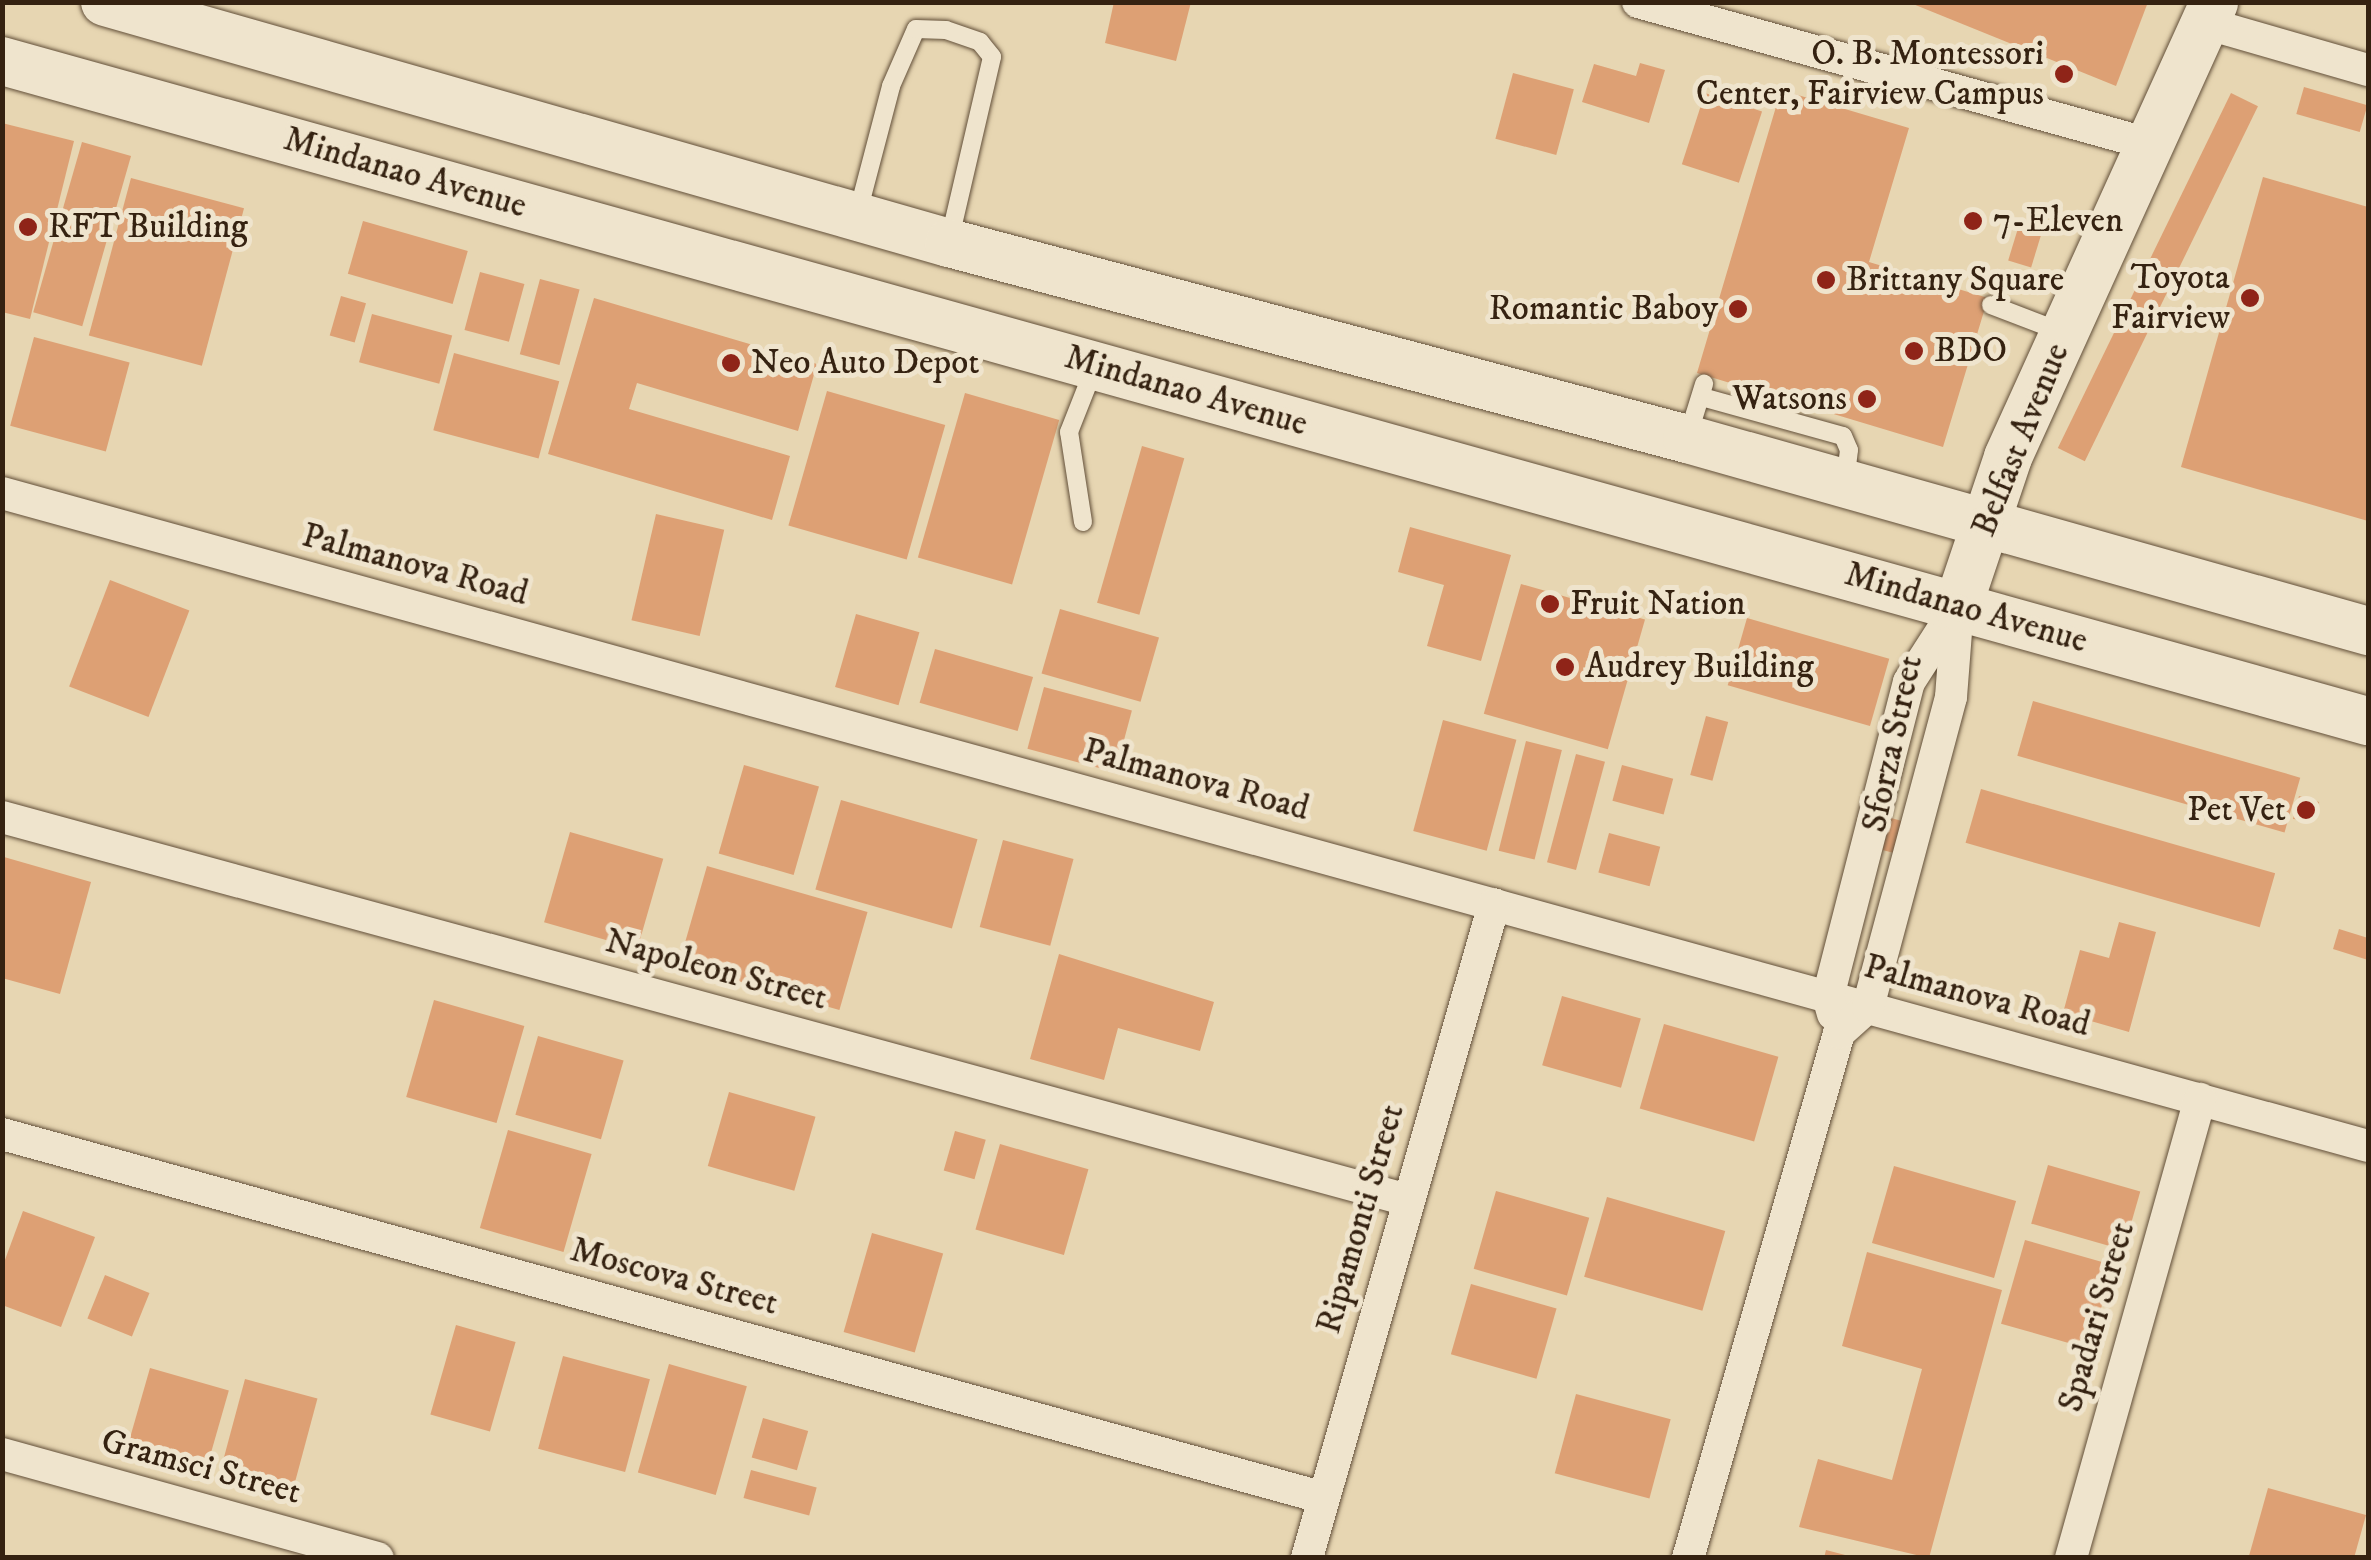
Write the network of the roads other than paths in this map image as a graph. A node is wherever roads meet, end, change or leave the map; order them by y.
1 (106, 2) edge
2 (1638, 2) edge
3 (2209, 13) edge
4 (2, 61) edge
5 (2368, 70) edge
6 (2149, 144) junction
7 (857, 217) junction
8 (949, 242) junction
9 (1991, 304) dead end
10 (2064, 333) junction
11 (1095, 365) junction
12 (2, 493) edge
13 (1083, 522) dead end
14 (1986, 524) junction
15 (1958, 606) junction
16 (2368, 631) edge
17 (2368, 721) edge
18 (2, 817) edge
19 (1494, 904) junction
20 (1828, 997) junction
21 (1868, 1008) junction
22 (1839, 1033) junction
23 (2200, 1099) junction
24 (2, 1134) edge
25 (2368, 1146) edge
26 (1408, 1200) junction
27 (2, 1454) edge
28 (1324, 1498) junction
29 (378, 1558) edge
30 (1307, 1558) edge
31 (1688, 1558) edge
32 (2071, 1558) edge

1 - 7 main road
2 - 6 street
3 - 5 street
3 - 6 main road, Belfast Avenue
4 - 11 main road, Mindanao Avenue
6 - 10 main road, Belfast Avenue
7 - 8 main road
7 - 8 lane
8 - 14 main road
9 - 10 lane
10 - 14 main road, Belfast Avenue
11 - 13 lane
11 - 15 main road, Mindanao Avenue
12 - 19 street, Palmanova Road
14 - 15 main road, Belfast Avenue
14 - 16 main road
15 - 17 main road, Mindanao Avenue
15 - 20 street, Sforza Street
15 - 21 street, Sforza Street
18 - 26 street, Napoleon Street
19 - 20 street, Palmanova Road
19 - 26 street, Ripamonti Street
20 - 21 street, Palmanova Road
20 - 22 street
21 - 22 street
21 - 23 street, Palmanova Road
22 - 31 street
23 - 25 street, Palmanova Road
23 - 32 street, Spadari Street
24 - 28 street, Moscova Street
26 - 28 street, Ripamonti Street
27 - 29 street, Gramsci Street
28 - 30 street, Ripamonti Street

